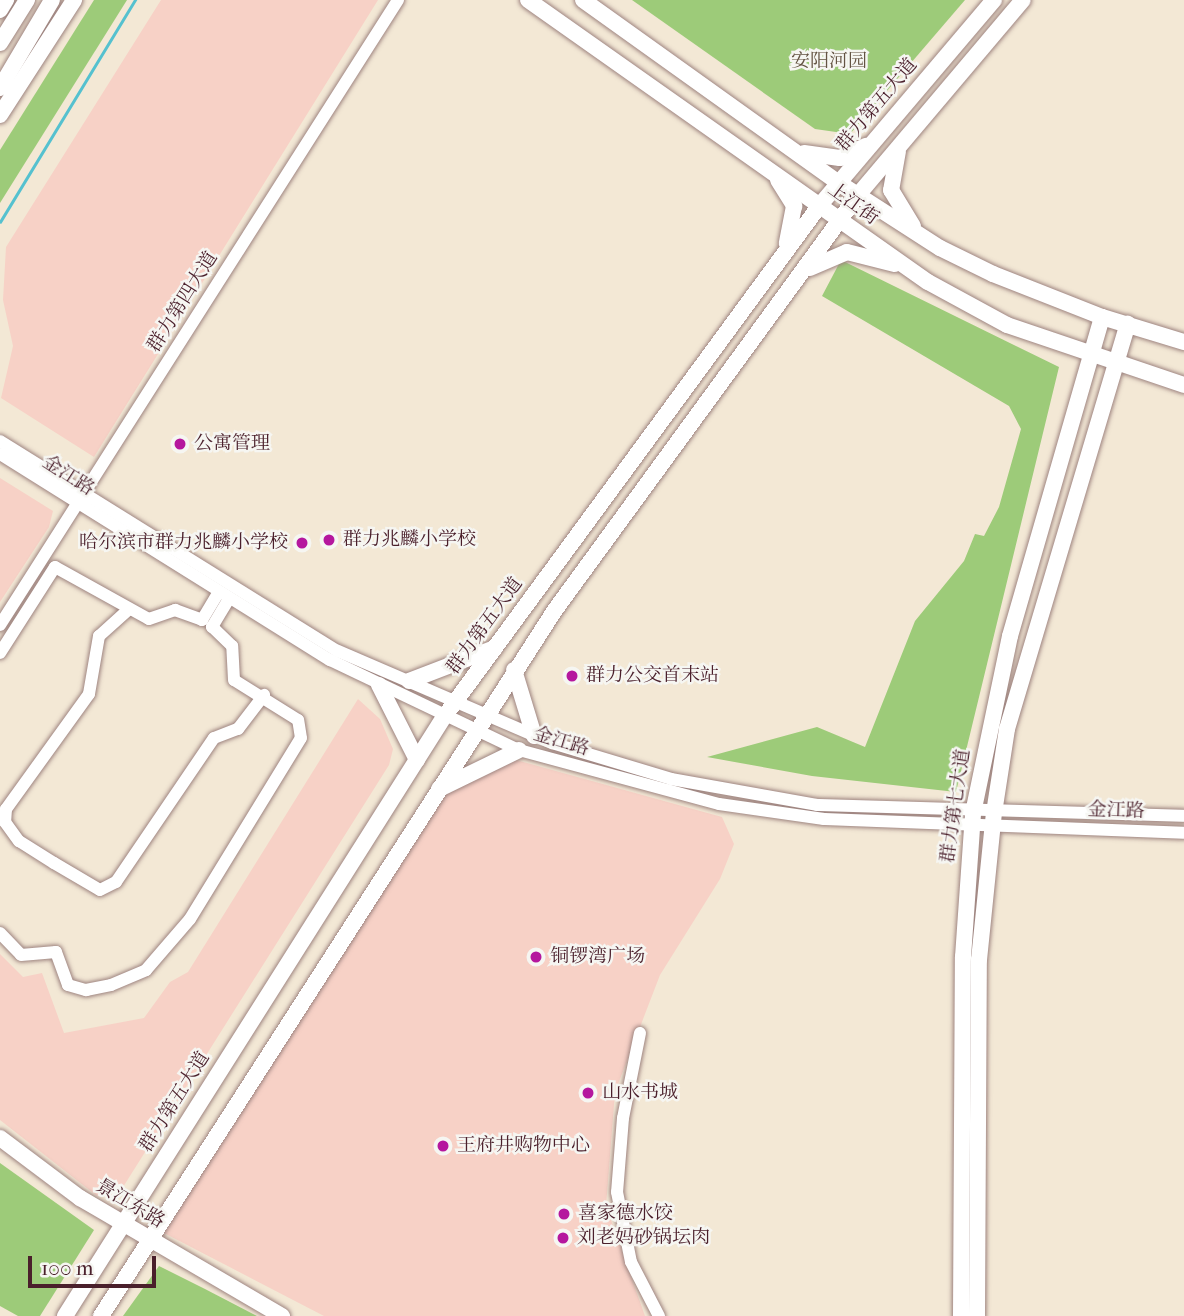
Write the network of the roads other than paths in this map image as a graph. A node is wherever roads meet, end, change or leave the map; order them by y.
1 (6, 0) edge
2 (27, 0) edge
3 (74, 0) edge
4 (398, 0) edge
5 (527, 0) edge
6 (583, 0) edge
7 (994, 0) edge
8 (1006, 0) edge
9 (1023, 0) edge
10 (49, 4) edge
11 (0, 10) edge
12 (0, 43) edge
13 (0, 88) edge
14 (0, 115) edge
15 (896, 115) junction
16 (874, 141) junction
17 (899, 146) junction
18 (793, 150) junction
19 (773, 172) junction
20 (839, 183) junction
21 (858, 195) junction
22 (820, 205) junction
23 (839, 220) junction
24 (918, 234) junction
25 (780, 260) junction
26 (903, 266) junction
27 (797, 278) junction
28 (1102, 317) junction
29 (1128, 324) junction
30 (1184, 342) edge
31 (1091, 355) junction
32 (1115, 363) junction
33 (1184, 385) edge
34 (0, 441) edge
35 (0, 454) edge
36 (80, 500) junction
37 (224, 596) junction
38 (128, 610) junction
39 (0, 625) edge
40 (495, 648) junction
41 (0, 653) edge
42 (514, 670) junction
43 (409, 681) junction
44 (379, 685) junction
45 (264, 695) junction
46 (455, 701) junction
47 (485, 714) junction
48 (444, 718) junction
49 (474, 731) junction
50 (534, 736) junction
51 (519, 750) junction
52 (416, 760) junction
53 (437, 790) junction
54 (1184, 816) edge
55 (972, 820) junction
56 (993, 820) junction
57 (1184, 832) edge
58 (0, 933) edge
59 (640, 1033) dead end
60 (0, 1138) edge
61 (122, 1224) junction
62 (149, 1240) junction
63 (65, 1316) edge
64 (101, 1316) edge
65 (282, 1316) edge
66 (659, 1316) edge
67 (961, 1316) edge
68 (977, 1316) edge

1 - 11 main road
2 - 12 main road
3 - 14 main road
4 - 36 street, 群力第四大道
5 - 19 main road, 上江街
6 - 18 main road, 上江街
7 - 15 main road, 群力第五大道
8 - 15 main road
9 - 17 main road
10 - 13 main road
15 - 16 main road, 群力第五大道
16 - 18 main road
16 - 20 main road, 群力第五大道
17 - 21 main road
17 - 24 main road
18 - 20 main road, 上江街
19 - 22 main road, 上江街
19 - 25 main road
20 - 21 main road, 上江街
20 - 22 main road, 群力第五大道
21 - 23 main road
21 - 24 main road, 上江街
22 - 23 main road, 上江街
22 - 25 main road, 群力第五大道
23 - 26 main road, 上江街
23 - 27 main road
24 - 28 main road, 上江街
25 - 40 main road, 群力第五大道
26 - 27 main road
26 - 31 main road, 上江街
27 - 42 main road
28 - 29 main road, 上江街
28 - 31 main road, 群力第七大道
29 - 30 main road, 上江街
29 - 32 main road, 群力第七大道
31 - 32 main road, 上江街
31 - 55 main road, 群力第七大道
32 - 33 main road, 上江街
32 - 56 main road, 群力第七大道
34 - 36 street, 金江路
35 - 36 street, 金江路
36 - 37 street, 金江路
36 - 39 street, 群力第四大道
36 - 43 street, 金江路
37 - 38 street
37 - 44 street, 金江路
37 - 45 street
38 - 41 street
38 - 45 street
40 - 43 main road
40 - 46 main road, 群力第五大道
42 - 47 main road
42 - 50 main road
43 - 46 street, 金江路
44 - 48 street, 金江路
44 - 52 main road
45 - 58 street
46 - 47 street, 金江路
46 - 48 main road, 群力第五大道
47 - 49 main road
47 - 50 street, 金江路
48 - 49 street, 金江路
48 - 52 main road, 群力第五大道
49 - 51 street, 金江路
49 - 53 main road
50 - 55 street, 金江路
51 - 53 main road
51 - 55 street, 金江路
52 - 61 main road, 群力第五大道
53 - 62 main road
54 - 56 street, 金江路
55 - 56 street, 金江路
55 - 67 main road, 群力第七大道
56 - 57 street, 金江路
56 - 68 main road, 群力第七大道
59 - 66 street
60 - 61 main road, 景江东路
61 - 62 main road, 景江东路
61 - 63 main road, 群力第五大道
62 - 64 main road
62 - 65 main road, 景江东路

